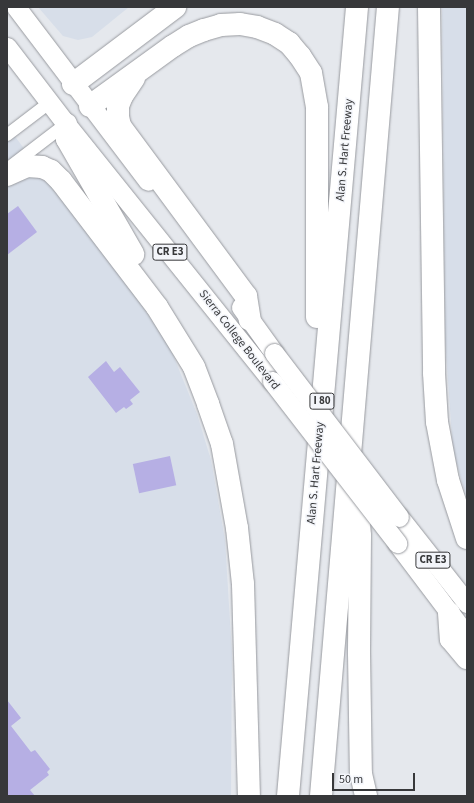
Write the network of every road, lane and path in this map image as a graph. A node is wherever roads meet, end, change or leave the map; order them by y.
1 (16, 7) edge
2 (175, 7) edge
3 (357, 7) edge
4 (388, 7) edge
5 (429, 7) edge
6 (7, 47) edge
7 (142, 68) junction
8 (73, 84) junction
9 (49, 103) junction
10 (90, 106) junction
11 (66, 124) junction
12 (7, 135) edge
13 (7, 169) edge
14 (7, 175) edge
15 (250, 320) junction
16 (194, 367) junction
17 (352, 435) junction
18 (319, 442) junction
19 (467, 538) edge
20 (458, 608) edge
21 (467, 636) edge
22 (467, 658) edge
23 (249, 796) edge
24 (288, 796) edge
25 (321, 796) edge
26 (366, 796) edge

1 - 8 main road, Sierra College Boulevard / CR E3
2 - 8 highway
3 - 18 highway, Alan S. Hart Freeway / I 80
4 - 17 highway
5 - 19 highway
6 - 9 main road, Sierra College Boulevard / CR E3
7 - 10 highway
7 - 15 highway
7 - 18 highway
8 - 9 main road
8 - 10 main road, Sierra College Boulevard / CR E3
9 - 11 main road, Sierra College Boulevard / CR E3
9 - 12 street
10 - 11 main road
10 - 15 main road, Sierra College Boulevard / CR E3
11 - 13 street
11 - 16 highway
11 - 20 main road, Sierra College Boulevard / CR E3, bridge
14 - 16 highway
15 - 20 main road, Sierra College Boulevard / CR E3, bridge
16 - 23 highway
17 - 25 highway
17 - 26 highway
18 - 24 highway, Alan S. Hart Freeway / I 80
20 - 21 main road, Sierra College Boulevard
20 - 22 highway

